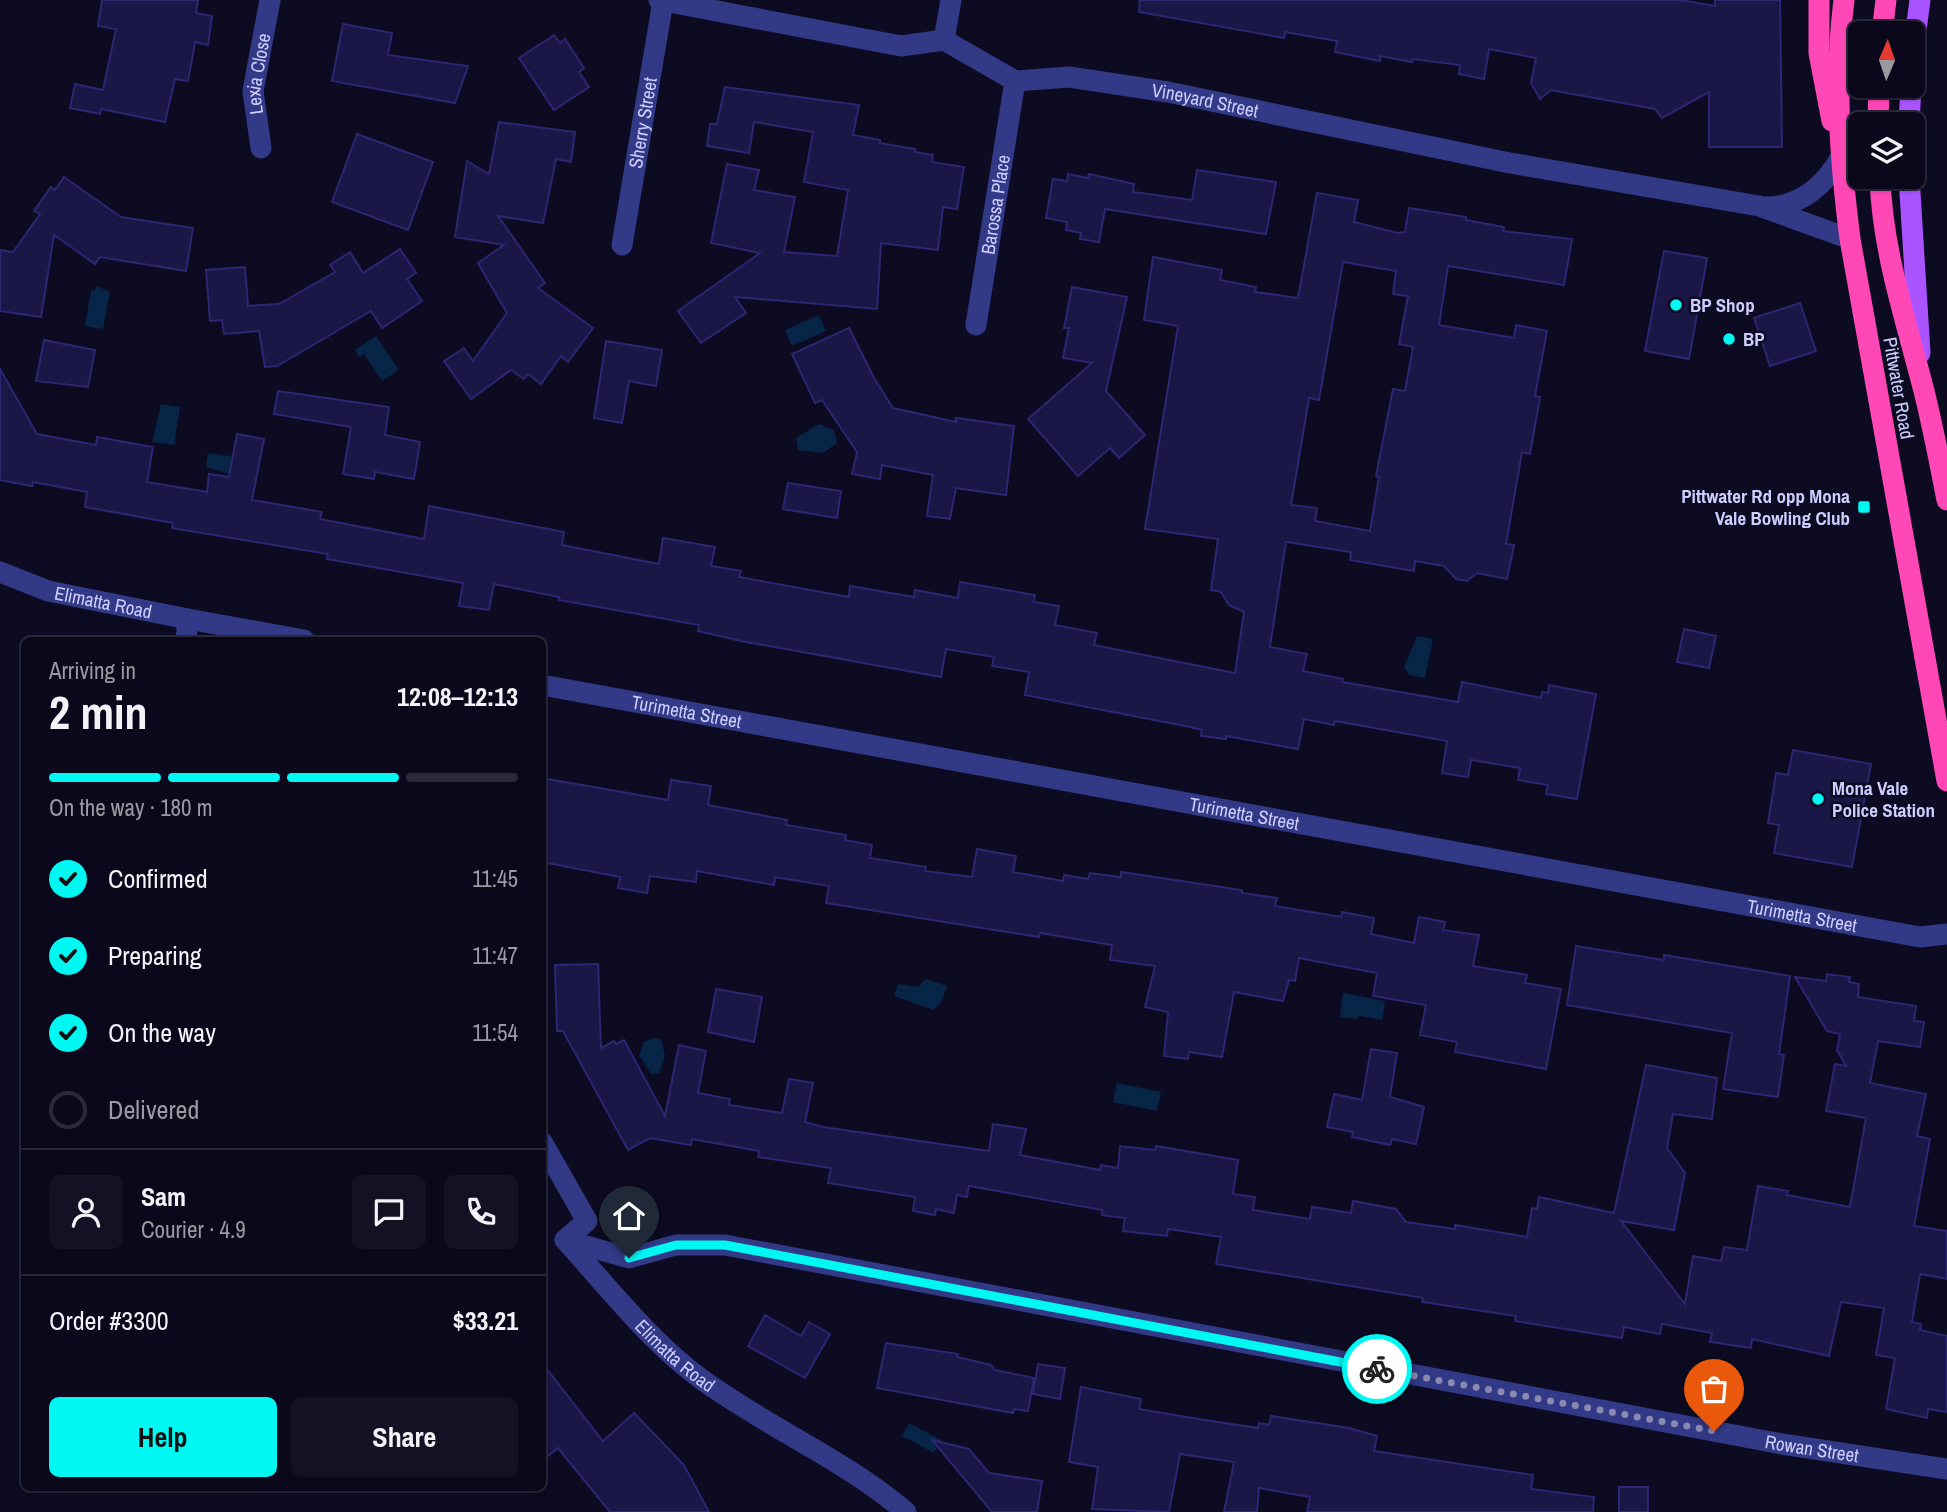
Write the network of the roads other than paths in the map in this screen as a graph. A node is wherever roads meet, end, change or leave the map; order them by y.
1 (270, 0) edge
2 (661, 0) edge
3 (951, 0) edge
4 (1819, 0) edge
5 (1844, 0) edge
6 (1886, 0) edge
7 (1920, 0) edge
8 (1883, 21) edge
9 (1917, 21) edge
10 (944, 40) junction
11 (1015, 81) junction
12 (261, 148) dead end
13 (1841, 154) junction
14 (1881, 189) edge
15 (1910, 189) edge
16 (1759, 206) junction
17 (1850, 239) junction
18 (622, 245) dead end
19 (976, 325) dead end
20 (1925, 394) junction
21 (1947, 500) edge
22 (0, 572) edge
23 (187, 630) edge
24 (269, 637) edge
25 (546, 686) edge
26 (1947, 780) edge
27 (1947, 934) edge
28 (546, 1149) edge
29 (565, 1240) junction
30 (1947, 1469) edge
31 (906, 1512) edge

1 - 12 street, Lexia Close
2 - 10 street
2 - 18 street, Sherry Street
3 - 10 street
4 - 13 highway
5 - 13 highway, Pittwater Road
6 - 8 highway
7 - 9 main road
10 - 11 street
11 - 16 street, Vineyard Street
11 - 19 street, Barossa Place
13 - 16 street, Vineyard Street
13 - 17 highway, Pittwater Road
14 - 20 highway, Pittwater Road
15 - 20 main road, Pittwater Road
16 - 17 street, Vineyard Street
17 - 26 highway, Pittwater Road
20 - 21 highway, Pittwater Road
22 - 23 street, Elimatta Road
23 - 24 street
25 - 27 street, Turimetta Street
28 - 29 street
29 - 30 street, Rowan Street
29 - 31 street, Elimatta Road

